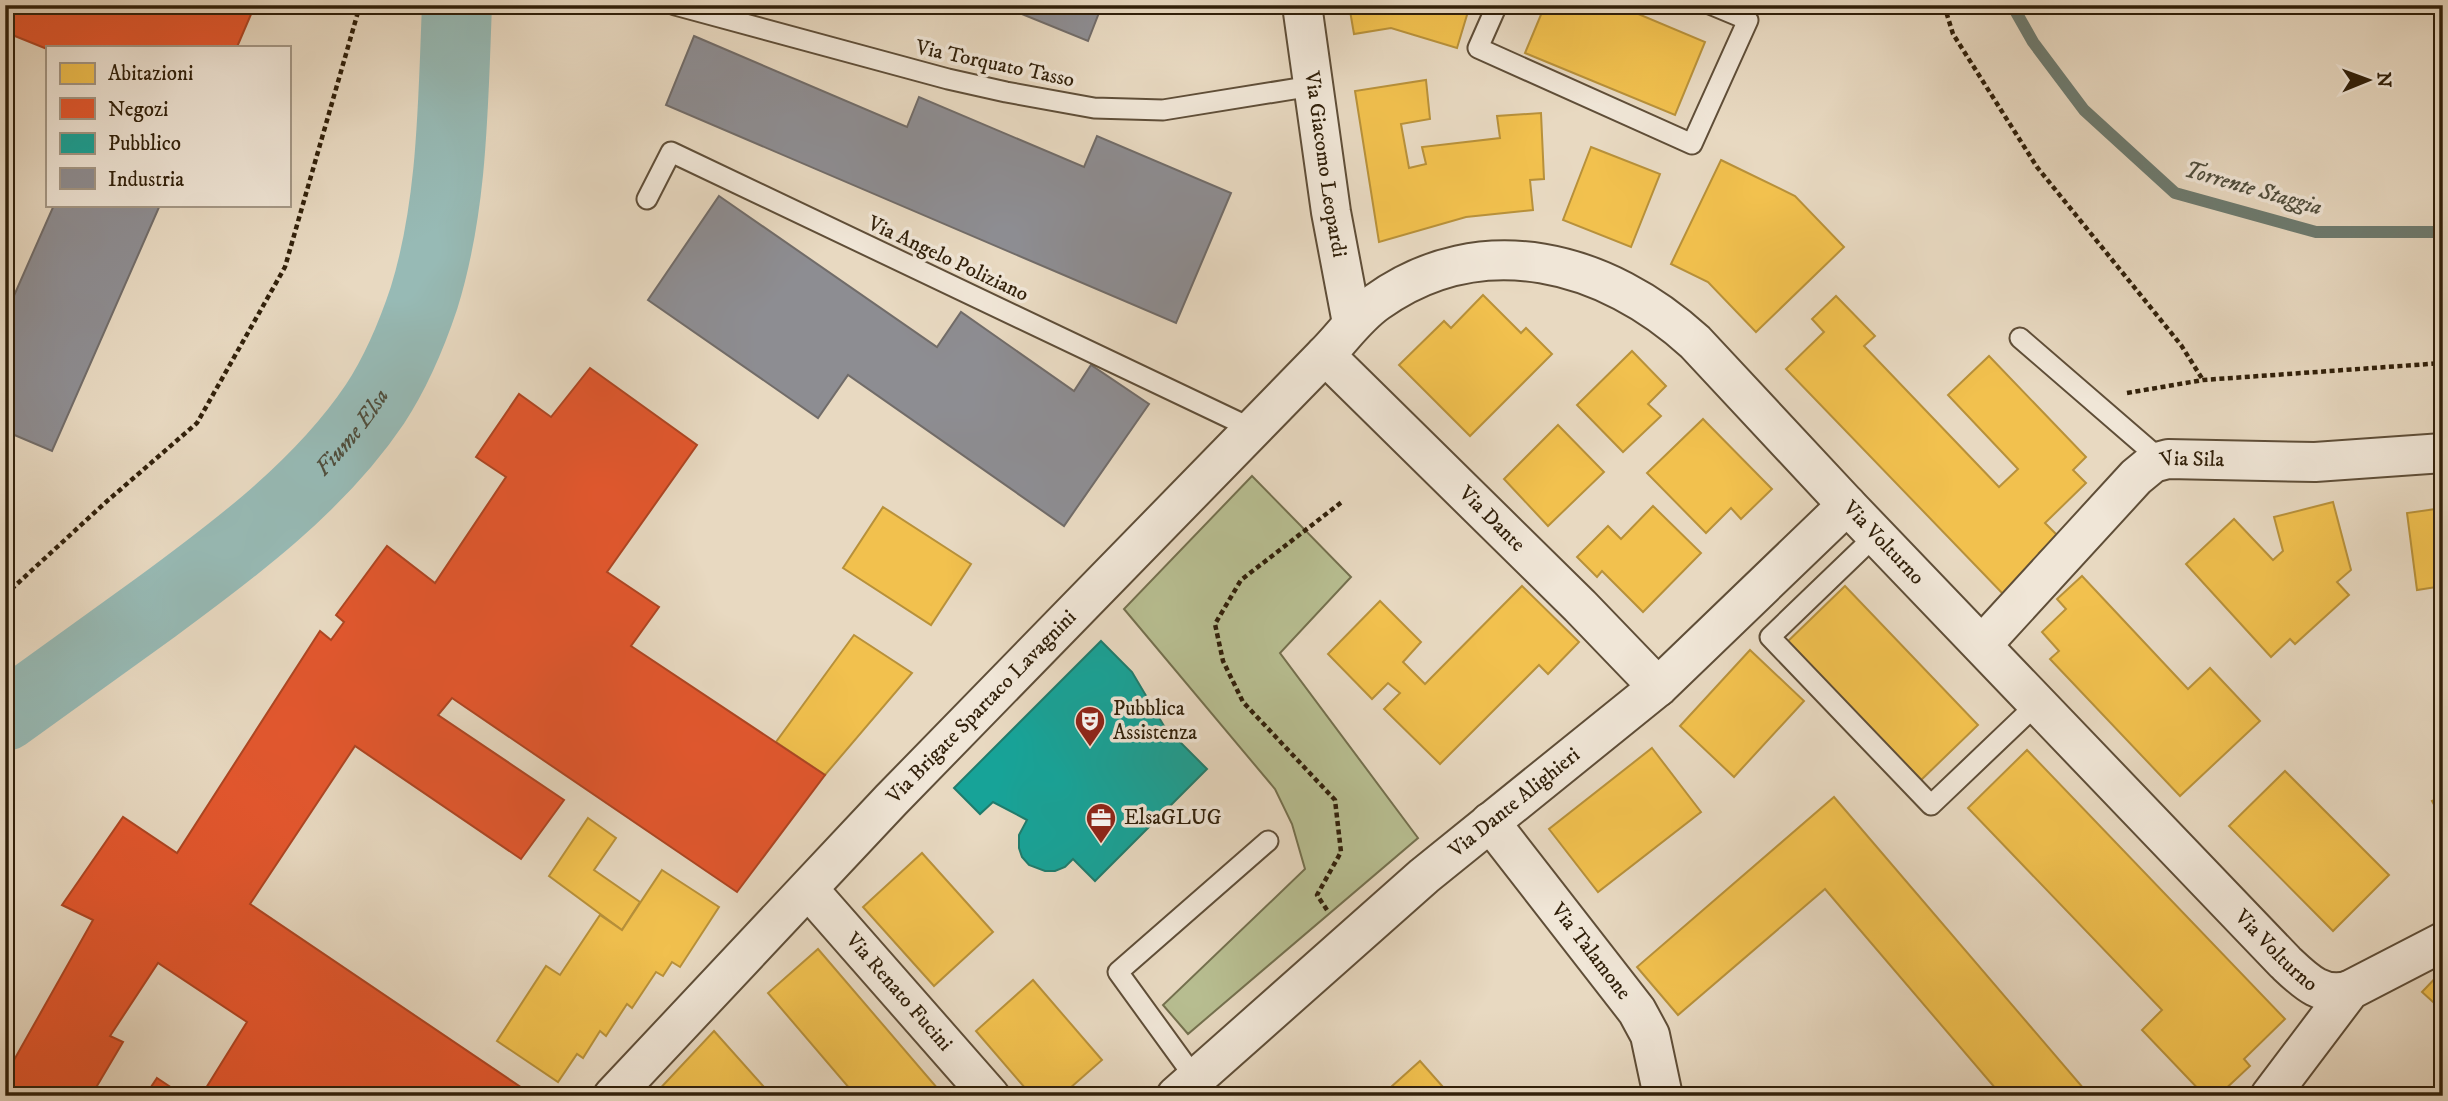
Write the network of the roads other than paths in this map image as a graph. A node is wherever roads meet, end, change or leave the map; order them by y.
1 (675, 5) edge
2 (1302, 5) edge
3 (1497, 5) edge
4 (1713, 5) edge
5 (1312, 86) junction
6 (647, 199) dead end
7 (1352, 323) junction
8 (2020, 338) dead end
9 (1325, 355) junction
10 (1253, 429) junction
11 (2443, 453) edge
12 (2161, 460) junction
13 (1847, 505) junction
14 (1876, 535) junction
15 (1982, 645) junction
16 (1658, 687) junction
17 (2038, 703) junction
18 (1490, 822) junction
19 (1268, 841) dead end
20 (809, 890) junction
21 (2443, 942) edge
22 (2350, 990) junction
23 (1186, 1087) edge
24 (613, 1096) edge
25 (990, 1096) edge
26 (1663, 1096) edge
27 (2270, 1096) edge

1 - 5 lane, Via Torquato Tasso
2 - 5 street, Via Giacomo Leopardi
3 - 4 lane
5 - 7 street, Via Giacomo Leopardi
6 - 10 lane, Via Angelo Poliziano
7 - 9 street, Via Brigate Spartaco Lavagnini
7 - 13 street, Via Volturno
8 - 12 lane
9 - 10 street, Via Brigate Spartaco Lavagnini
9 - 16 street, Via Dante
10 - 20 street, Via Brigate Spartaco Lavagnini
11 - 12 street, Via Sila
12 - 15 street, Via Sila
13 - 14 street, Via Volturno
13 - 16 street, Via Dante Alighieri
14 - 15 street, Via Volturno
14 - 17 lane
15 - 17 street, Via Volturno
16 - 18 street, Via Dante Alighieri
17 - 22 street, Via Volturno
18 - 23 street, Via Dante Alighieri
18 - 26 street, Via Talamone
19 - 23 lane
20 - 24 street, Via Brigate Spartaco Lavagnini
20 - 25 street, Via Renato Fucini
21 - 22 street
22 - 27 street

